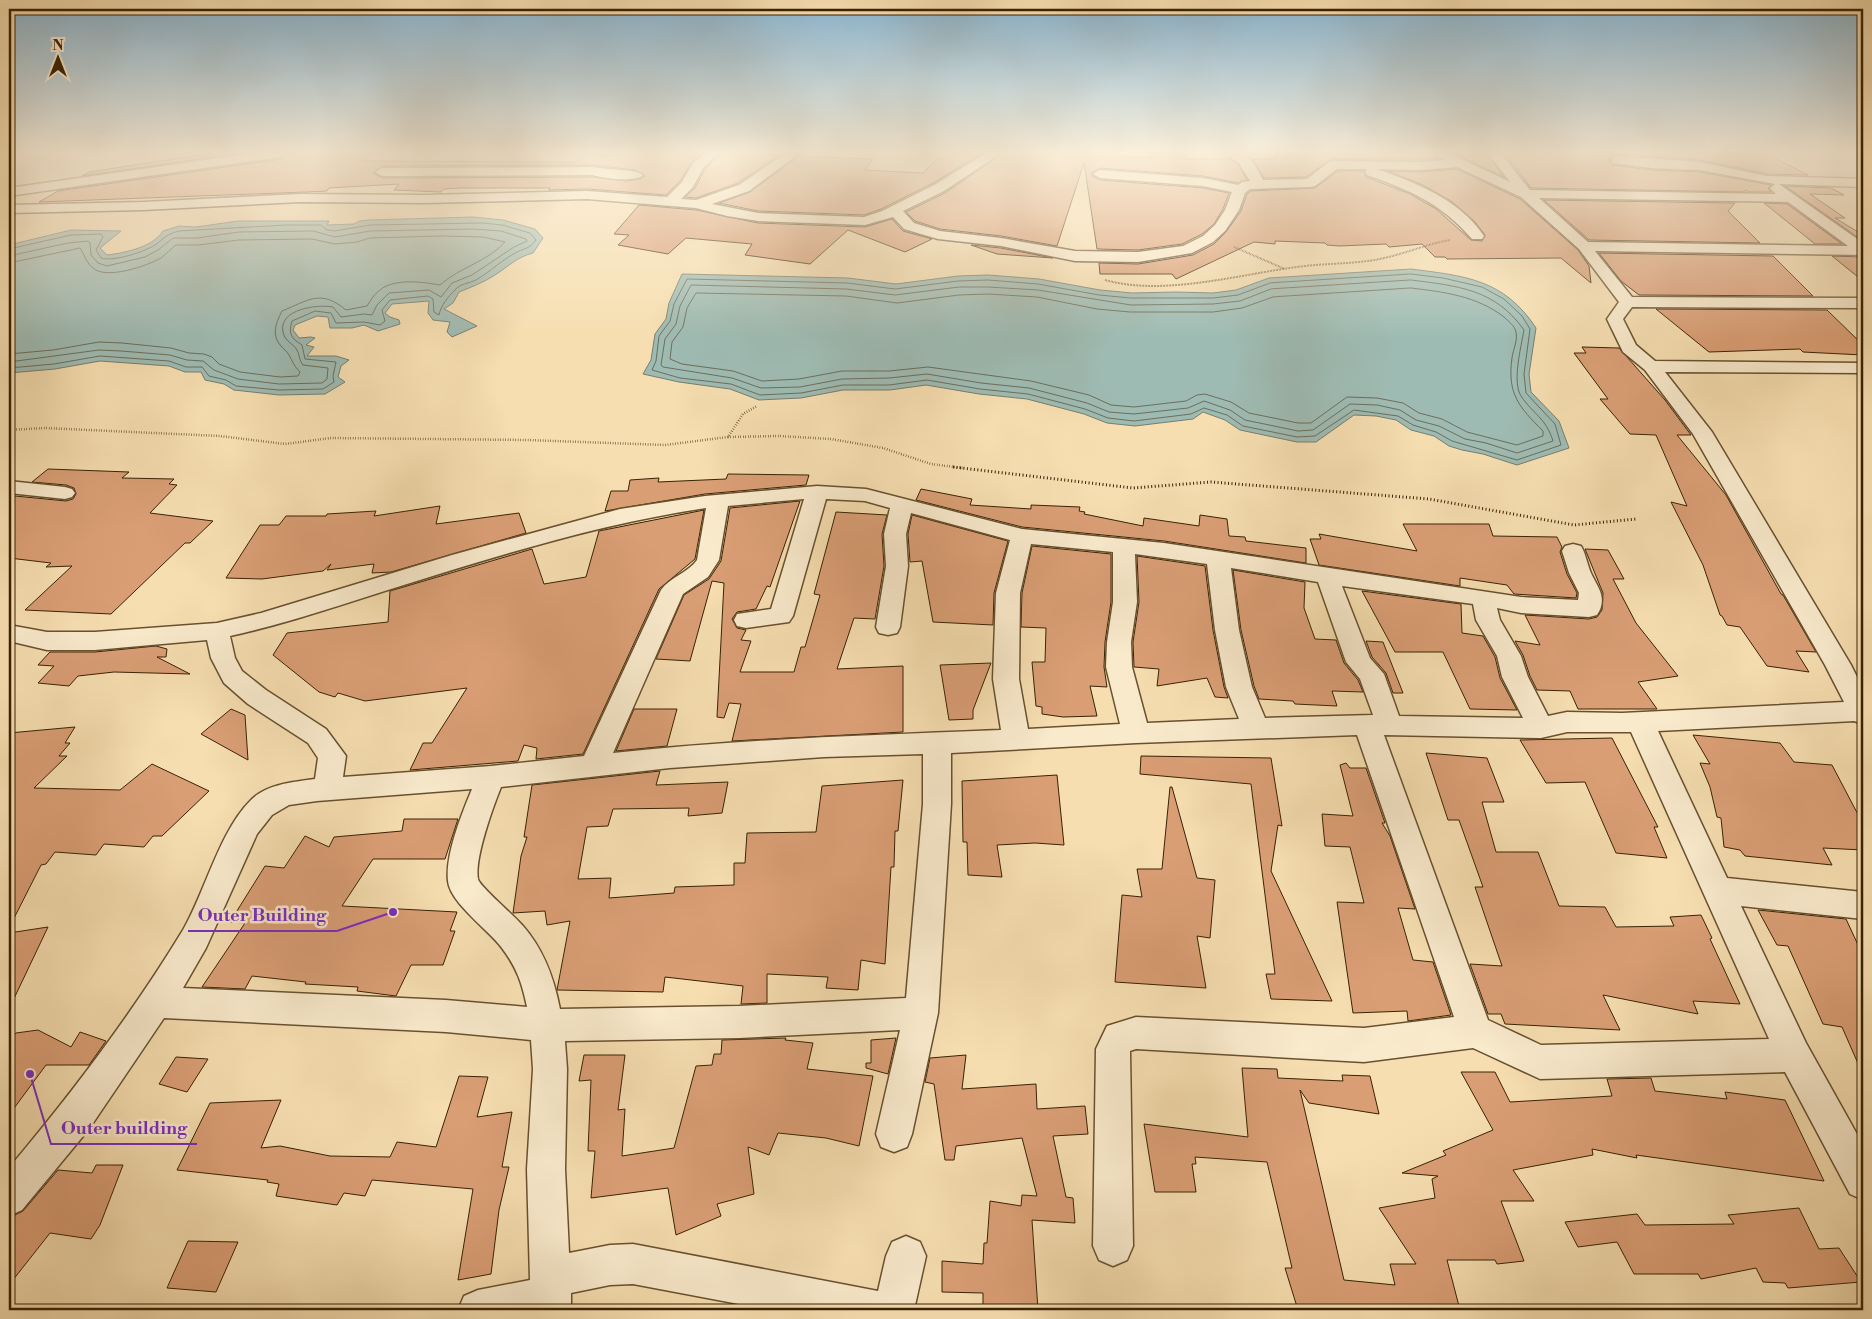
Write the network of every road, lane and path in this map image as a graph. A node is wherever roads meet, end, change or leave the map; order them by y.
1 (744, 215) edge
2 (884, 215) edge
3 (899, 215) edge
4 (1229, 215) edge
5 (1458, 215) edge
6 (1549, 215) edge
7 (1813, 215) edge
8 (1477, 236) joint
9 (1208, 239) junction
10 (1584, 246) junction
11 (1863, 251) edge
12 (1286, 269) junction
13 (1102, 280) dead end
14 (1627, 302) junction
15 (1863, 303) edge
16 (1651, 366) junction
17 (1863, 368) edge
18 (757, 406) dead end
19 (9, 430) edge
20 (728, 437) junction
21 (9, 487) edge
22 (817, 492) junction
23 (65, 493) dead end
24 (718, 501) junction
25 (902, 504) junction
26 (1636, 519) dead end
27 (1022, 536) junction
28 (1124, 546) junction
29 (1573, 551) dead end
30 (1218, 559) junction
31 (1327, 576) junction
32 (1483, 598) junction
33 (746, 620) dead end
34 (888, 627) dead end
35 (216, 632) junction
36 (9, 633) edge
37 (1862, 712) edge
38 (1640, 722) junction
39 (1378, 726) junction
40 (1541, 728) junction
41 (1256, 730) junction
42 (1136, 733) junction
43 (1016, 740) junction
44 (937, 743) junction
45 (594, 765) junction
46 (491, 777) junction
47 (328, 789) junction
48 (1717, 890) junction
49 (1863, 905) edge
50 (156, 1002) junction
51 (921, 1013) junction
52 (547, 1025) junction
53 (1475, 1031) junction
54 (1794, 1055) junction
55 (894, 1134) dead end
56 (1863, 1181) edge
57 (9, 1197) edge
58 (1113, 1246) dead end
59 (906, 1256) dead end
60 (550, 1295) edge
61 (478, 1310) edge
62 (876, 1310) edge
63 (894, 1310) edge

1 - 2 street
3 - 9 street
4 - 9 street
5 - 8 street
6 - 10 street
7 - 11 street
8 - 12 path
9 - 12 path
10 - 11 street
10 - 14 street
12 - 13 path
14 - 15 street
14 - 16 street
16 - 17 street
16 - 37 street
18 - 20 path
19 - 20 path
20 - 26 path
21 - 23 street
22 - 24 street
22 - 25 street
22 - 33 street
24 - 35 street
24 - 45 street
25 - 27 street
25 - 34 street
27 - 28 street
27 - 43 street
28 - 30 street
28 - 42 street
29 - 32 street
30 - 31 street
30 - 41 street
31 - 32 street
31 - 39 street
32 - 40 street
35 - 36 street
35 - 47 street
37 - 38 street
38 - 40 street
38 - 48 street
39 - 40 street
39 - 41 street
39 - 53 street
41 - 42 street
42 - 43 street
43 - 44 street
44 - 45 street
44 - 51 street
45 - 46 street
46 - 47 street
46 - 52 street
47 - 50 street
48 - 49 street
48 - 54 street
50 - 52 street
50 - 57 street
51 - 52 street
51 - 55 street
52 - 60 street
53 - 54 street
53 - 58 street
54 - 56 street
59 - 63 street
60 - 61 street
60 - 62 street

